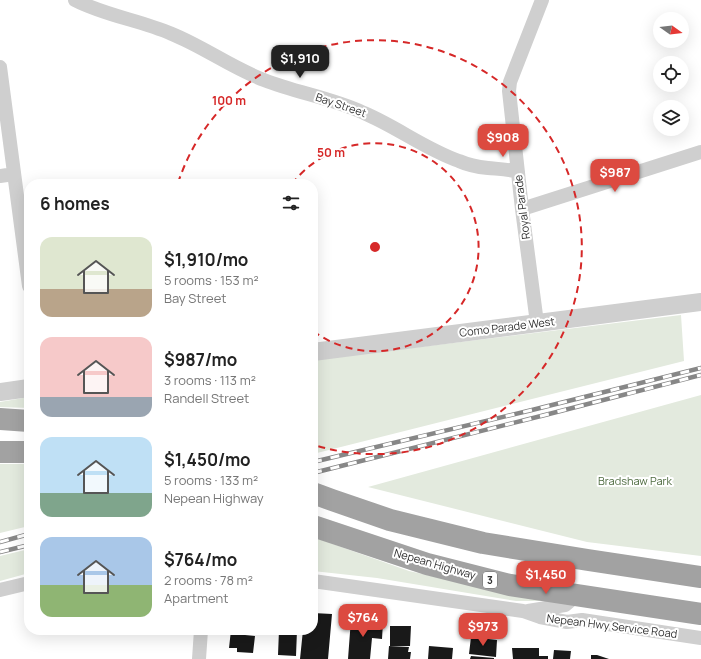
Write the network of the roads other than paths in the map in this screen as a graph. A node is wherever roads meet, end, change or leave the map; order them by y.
1 (75, 0) edge
2 (542, 0) edge
3 (0, 67) edge
4 (701, 152) edge
5 (518, 172) junction
6 (14, 174) junction
7 (0, 176) edge
8 (522, 209) junction
9 (24, 249) edge
10 (701, 302) edge
11 (537, 323) junction
12 (318, 351) edge
13 (24, 389) edge
14 (0, 392) edge
15 (2, 419) edge
16 (24, 421) edge
17 (0, 452) edge
18 (24, 452) edge
19 (318, 495) edge
20 (318, 528) edge
21 (701, 577) edge
22 (318, 581) edge
23 (24, 584) edge
24 (0, 590) edge
25 (577, 595) junction
26 (523, 612) junction
27 (701, 614) edge
28 (201, 635) edge
29 (701, 638) edge
30 (199, 659) edge

1 - 5 street, Bay Street
2 - 5 street, Royal Parade
3 - 6 street
4 - 8 street
5 - 8 street, Royal Parade
6 - 7 street
6 - 9 street
8 - 11 street, Royal Parade
10 - 11 street, Como Parade West
11 - 12 street, Como Parade West
13 - 14 street
15 - 16 highway
17 - 18 highway
19 - 21 highway
20 - 25 highway, Nepean Highway / 3
22 - 26 street, Nepean Hwy Service Road
23 - 24 street
25 - 26 street, Nepean Hwy Service Road
25 - 27 highway, Nepean Highway / 3
26 - 29 street, Nepean Hwy Service Road
28 - 30 street

